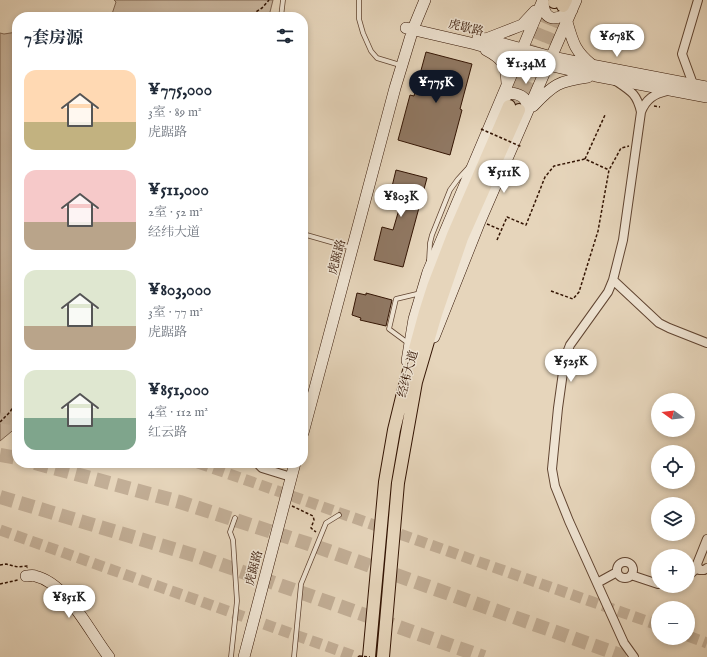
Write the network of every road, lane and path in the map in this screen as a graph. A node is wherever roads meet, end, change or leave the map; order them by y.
1 (269, 0) edge
2 (283, 0) edge
3 (359, 0) edge
4 (418, 0) edge
5 (425, 0) edge
6 (698, 0) edge
7 (559, 2) edge
8 (256, 12) edge
9 (281, 12) edge
10 (567, 22) junction
11 (411, 25) junction
12 (486, 39) junction
13 (475, 44) junction
14 (521, 52) junction
15 (550, 61) junction
16 (400, 64) junction
17 (594, 71) junction
18 (612, 79) junction
19 (508, 84) junction
20 (693, 84) junction
21 (707, 87) edge
22 (672, 90) junction
23 (707, 97) edge
24 (514, 108) junction
25 (641, 112) junction
26 (605, 115) dead end
27 (480, 130) dead end
28 (636, 143) junction
29 (522, 147) dead end
30 (585, 159) junction
31 (609, 170) junction
32 (486, 223) dead end
33 (501, 230) junction
34 (308, 235) edge
35 (497, 240) dead end
36 (353, 248) junction
37 (613, 280) junction
38 (551, 290) dead end
39 (421, 293) junction
40 (707, 343) edge
41 (410, 344) junction
42 (404, 389) junction
43 (12, 409) edge
44 (308, 414) edge
45 (0, 422) edge
46 (262, 468) edge
47 (294, 468) edge
48 (291, 477) junction
49 (285, 503) junction
50 (339, 515) dead end
51 (235, 518) dead end
52 (321, 535) junction
53 (707, 539) edge
54 (0, 565) edge
55 (697, 568) joint
56 (707, 569) edge
57 (27, 571) joint
58 (617, 572) junction
59 (632, 575) junction
60 (651, 582) edge
61 (597, 583) junction
62 (109, 657) edge
63 (231, 657) edge
64 (244, 657) edge
65 (294, 657) edge
66 (364, 657) edge
67 (383, 657) edge
68 (634, 657) edge

1 - 8 path
2 - 9 lane
3 - 16 lane
4 - 11 street, 虎踞路
5 - 11 street, 虎踞路
6 - 20 street
7 - 10 street
7 - 12 street
7 - 14 street
10 - 15 street
10 - 17 street
11 - 12 street, 虎歇路
11 - 13 street, 虎歇路
11 - 16 street, 虎踞路
12 - 14 street, 虎歇路
13 - 14 street, 虎歇路
13 - 19 street
14 - 15 street, 虎歇路
14 - 19 street
15 - 17 street, 虎歇路
15 - 24 street
16 - 36 street, 虎踞路
17 - 18 street, 虎歇路
17 - 20 street, 虎歇路
17 - 24 street
18 - 22 street, 虎歇路
18 - 25 street
19 - 24 street
20 - 21 street, 虎歇路
22 - 23 street, 虎歇路
22 - 25 street
24 - 39 street
24 - 42 main road, 经纬大道
24 - 67 main road, 经纬大道
25 - 28 street
26 - 30 path
27 - 29 path, bridge
28 - 31 path
28 - 37 street
30 - 31 path
30 - 33 path
31 - 38 path
32 - 33 path
33 - 35 path
34 - 36 lane
36 - 44 street, 虎踞路
37 - 40 street
37 - 61 street
39 - 41 street
39 - 41 lane
41 - 42 street
42 - 66 main road, 经纬大道
43 - 45 path
46 - 48 street
47 - 48 street, 虎踞路
48 - 49 street, 虎踞路
49 - 52 path
49 - 64 street, 虎踞路
50 - 52 lane
51 - 63 lane
52 - 65 lane
53 - 55 street
54 - 57 path
55 - 56 street
57 - 62 street
58 - 59 street
58 - 59 street
58 - 61 street
59 - 60 street
61 - 68 street

